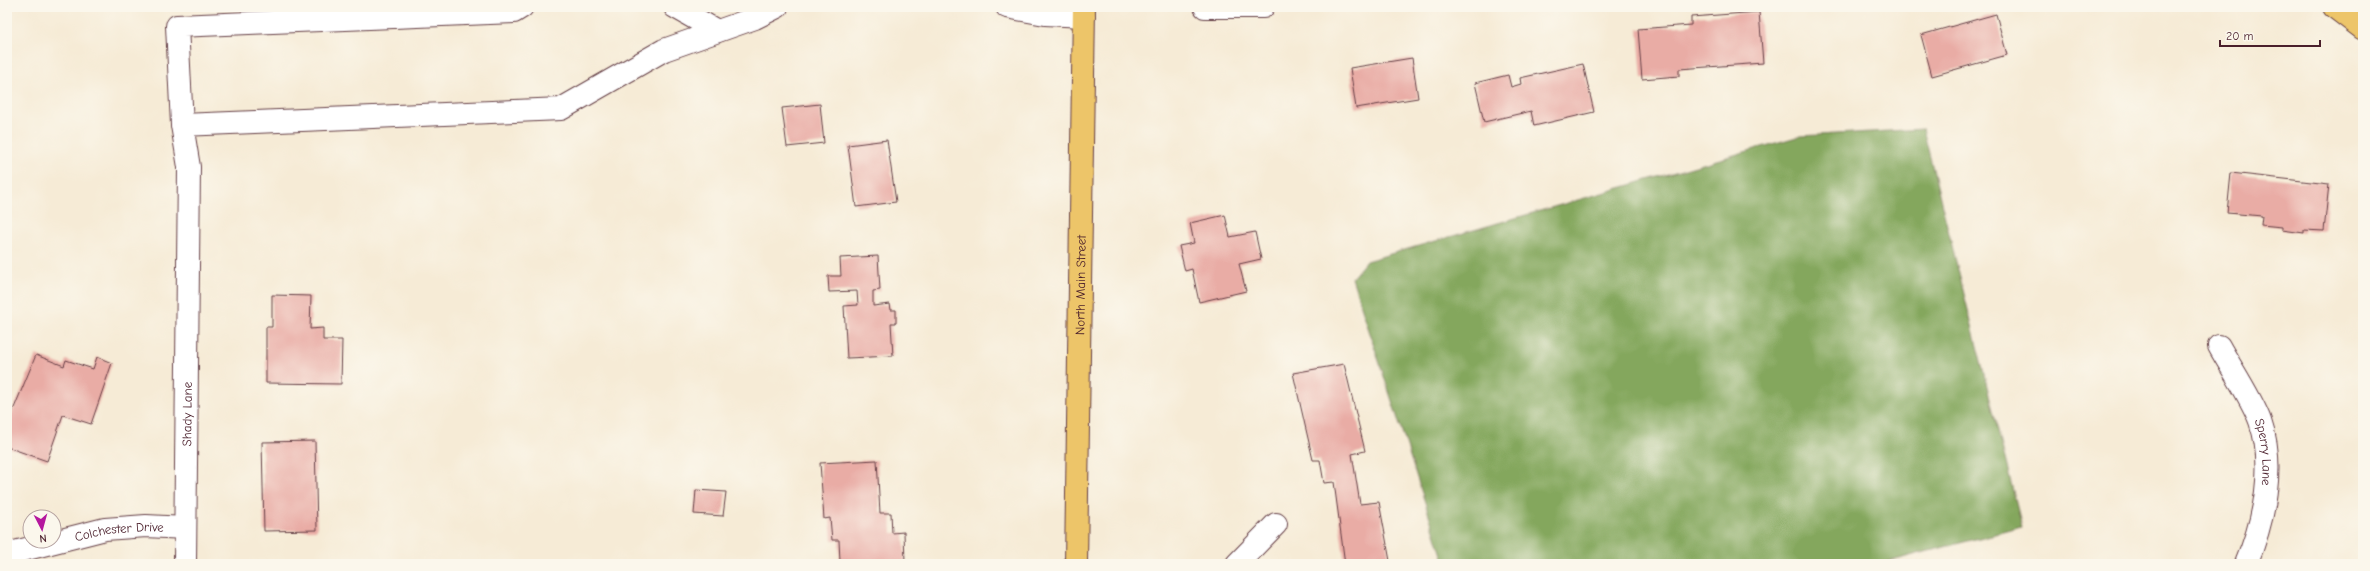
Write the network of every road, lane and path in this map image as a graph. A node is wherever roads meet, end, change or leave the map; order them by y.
1 (522, 7) edge
2 (675, 7) edge
3 (777, 7) edge
4 (1007, 7) edge
5 (1205, 7) edge
6 (1263, 7) edge
7 (2334, 7) edge
8 (1084, 11) edge
9 (2363, 29) edge
10 (717, 31) junction
11 (182, 125) junction
12 (2219, 346) dead end
13 (1276, 524) dead end
14 (185, 528) junction
15 (7, 554) edge
16 (185, 564) edge
17 (1076, 564) edge
18 (1237, 564) edge
19 (2246, 564) edge

1 - 11 street, Shady Lane
2 - 10 street
3 - 10 street
4 - 8 street
5 - 6 street
7 - 9 main road
8 - 17 main road, North Main Street
10 - 11 street
11 - 14 street, Shady Lane
12 - 19 street, Sperry Lane
13 - 18 street
14 - 15 street, Colchester Drive
14 - 16 street, Shady Lane

